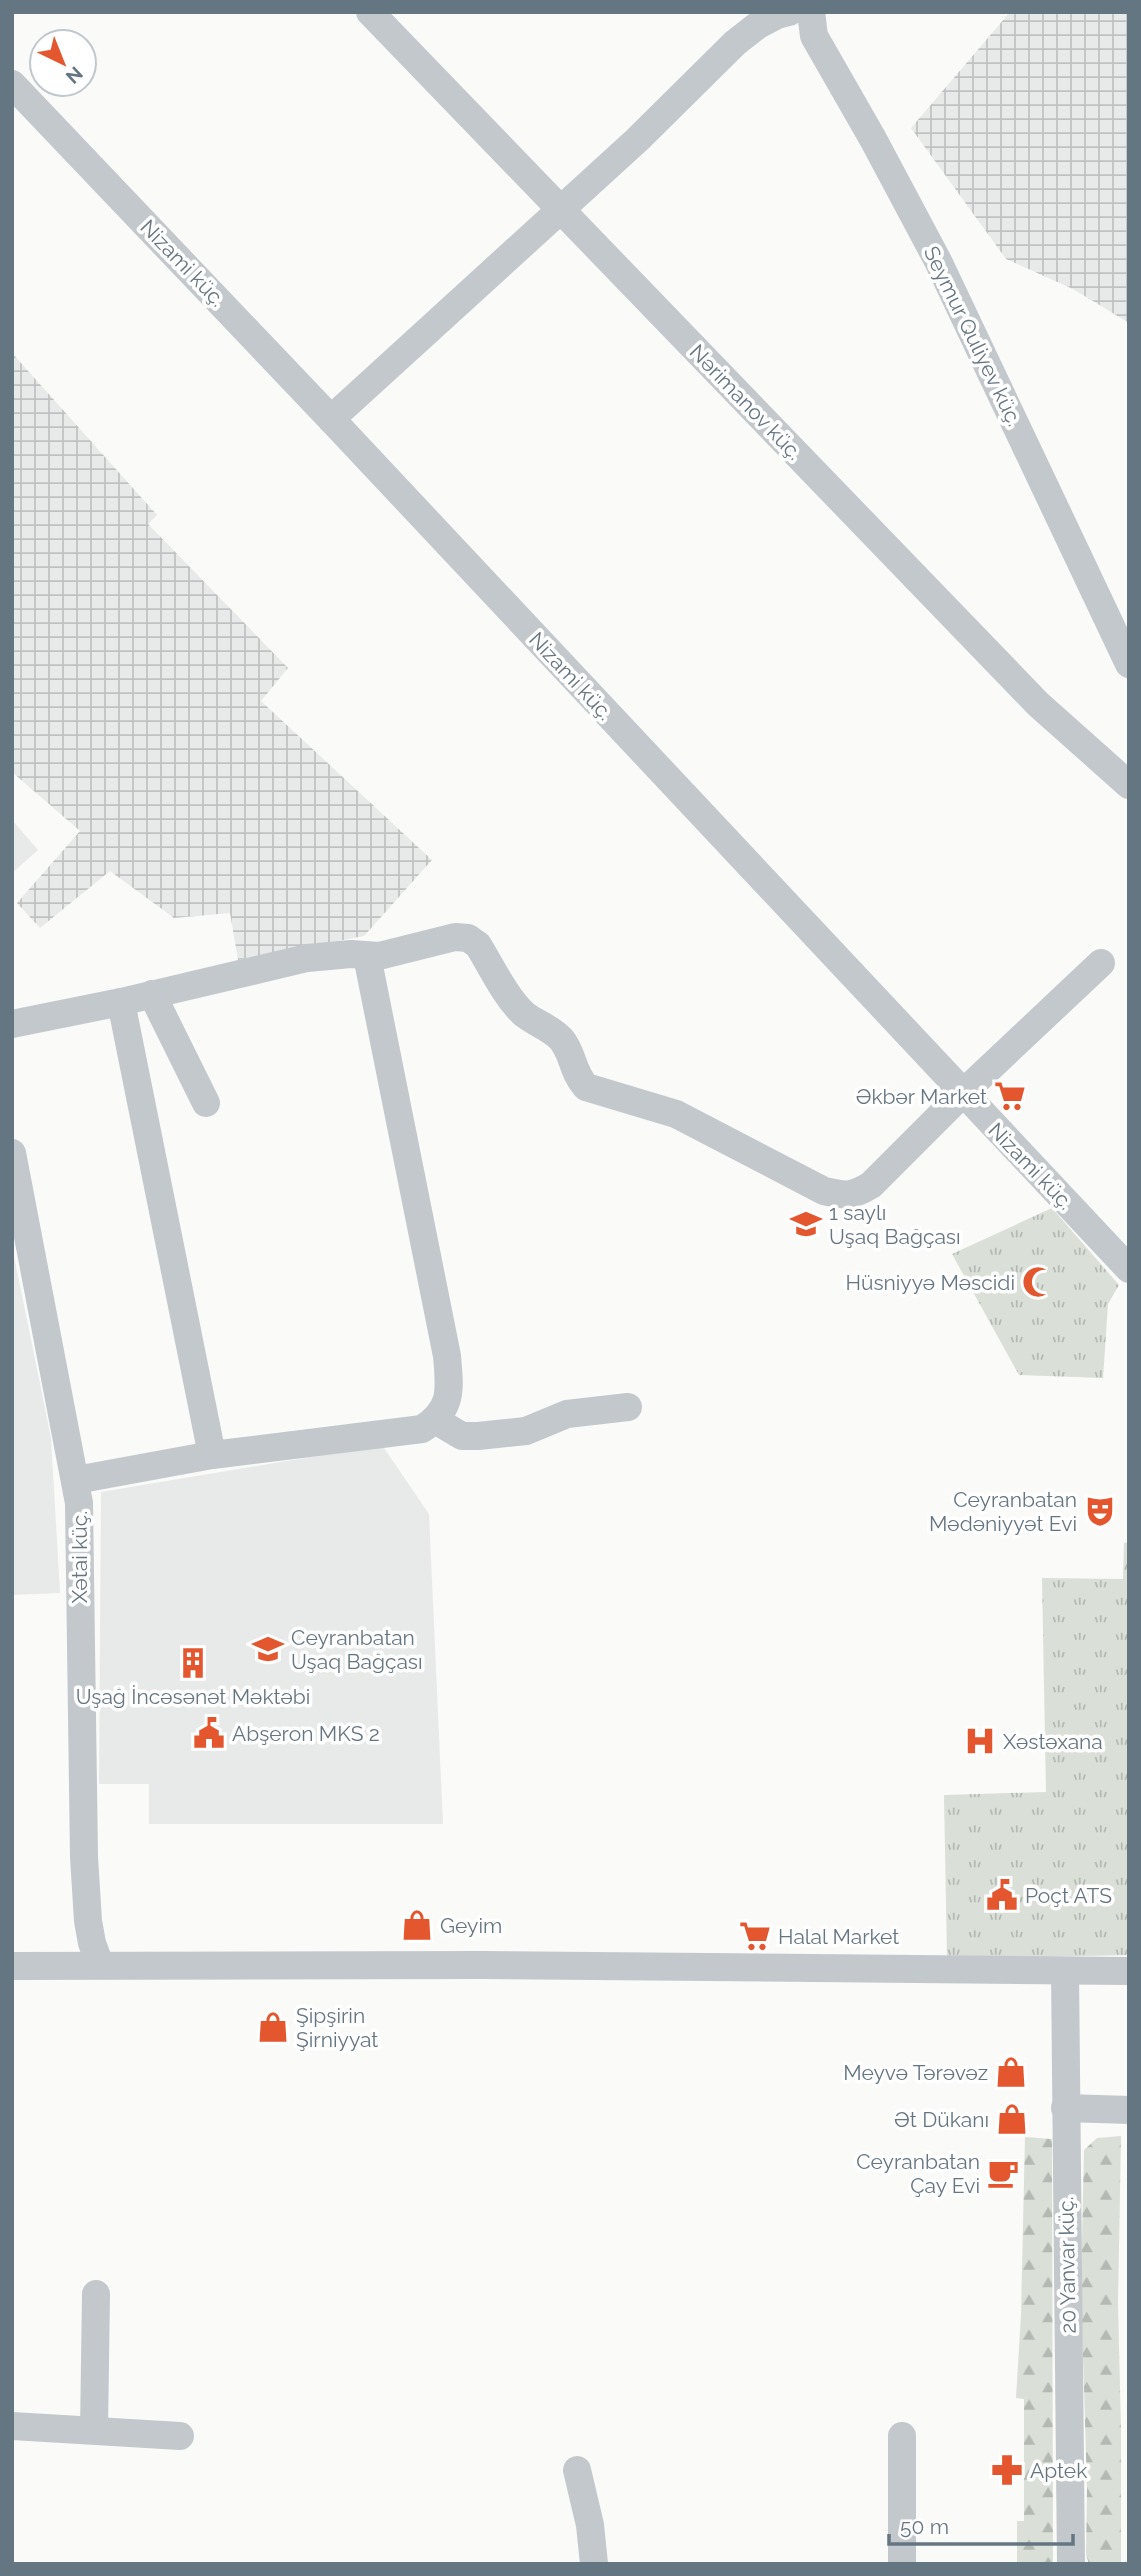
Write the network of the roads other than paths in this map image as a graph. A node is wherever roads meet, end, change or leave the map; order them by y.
1 (370, 12) edge
2 (789, 12) edge
3 (811, 12) edge
4 (12, 83) edge
5 (560, 208) junction
6 (331, 419) junction
7 (1129, 664) edge
8 (1129, 785) edge
9 (367, 956) junction
10 (1101, 963) dead end
11 (152, 994) junction
12 (121, 1002) junction
13 (12, 1024) edge
14 (962, 1094) junction
15 (206, 1103) dead end
16 (12, 1153) edge
17 (1129, 1269) edge
18 (628, 1407) dead end
19 (435, 1420) junction
20 (212, 1455) junction
21 (75, 1480) junction
22 (100, 1965) junction
23 (12, 1966) edge
24 (1129, 1970) edge
25 (1065, 1971) junction
26 (1065, 2108) junction
27 (1129, 2110) edge
28 (96, 2294) dead end
29 (12, 2426) edge
30 (94, 2430) junction
31 (902, 2435) dead end
32 (180, 2436) dead end
33 (577, 2470) dead end
34 (1070, 2562) edge
35 (594, 2564) edge
36 (902, 2564) edge

1 - 5 street, Nərimanov küç.
2 - 5 street
3 - 7 street, Seymur Quliyev küç.
4 - 6 street, Nizami küç.
5 - 6 street
5 - 8 street, Nərimanov küç.
6 - 14 street, Nizami küç.
9 - 11 street
9 - 14 street
9 - 19 street
10 - 14 street
11 - 12 street
11 - 15 street
12 - 13 street
12 - 20 street
14 - 17 street, Nizami küç.
16 - 21 street, Xətai küç.
18 - 19 street
19 - 20 street
20 - 21 street
21 - 22 street, Xətai küç.
22 - 23 street
22 - 25 street
24 - 25 street
25 - 26 street, 20 Yanvar küç.
26 - 27 street
26 - 34 street, 20 Yanvar küç.
28 - 30 street
29 - 30 street
30 - 32 street
31 - 36 street
33 - 35 street

